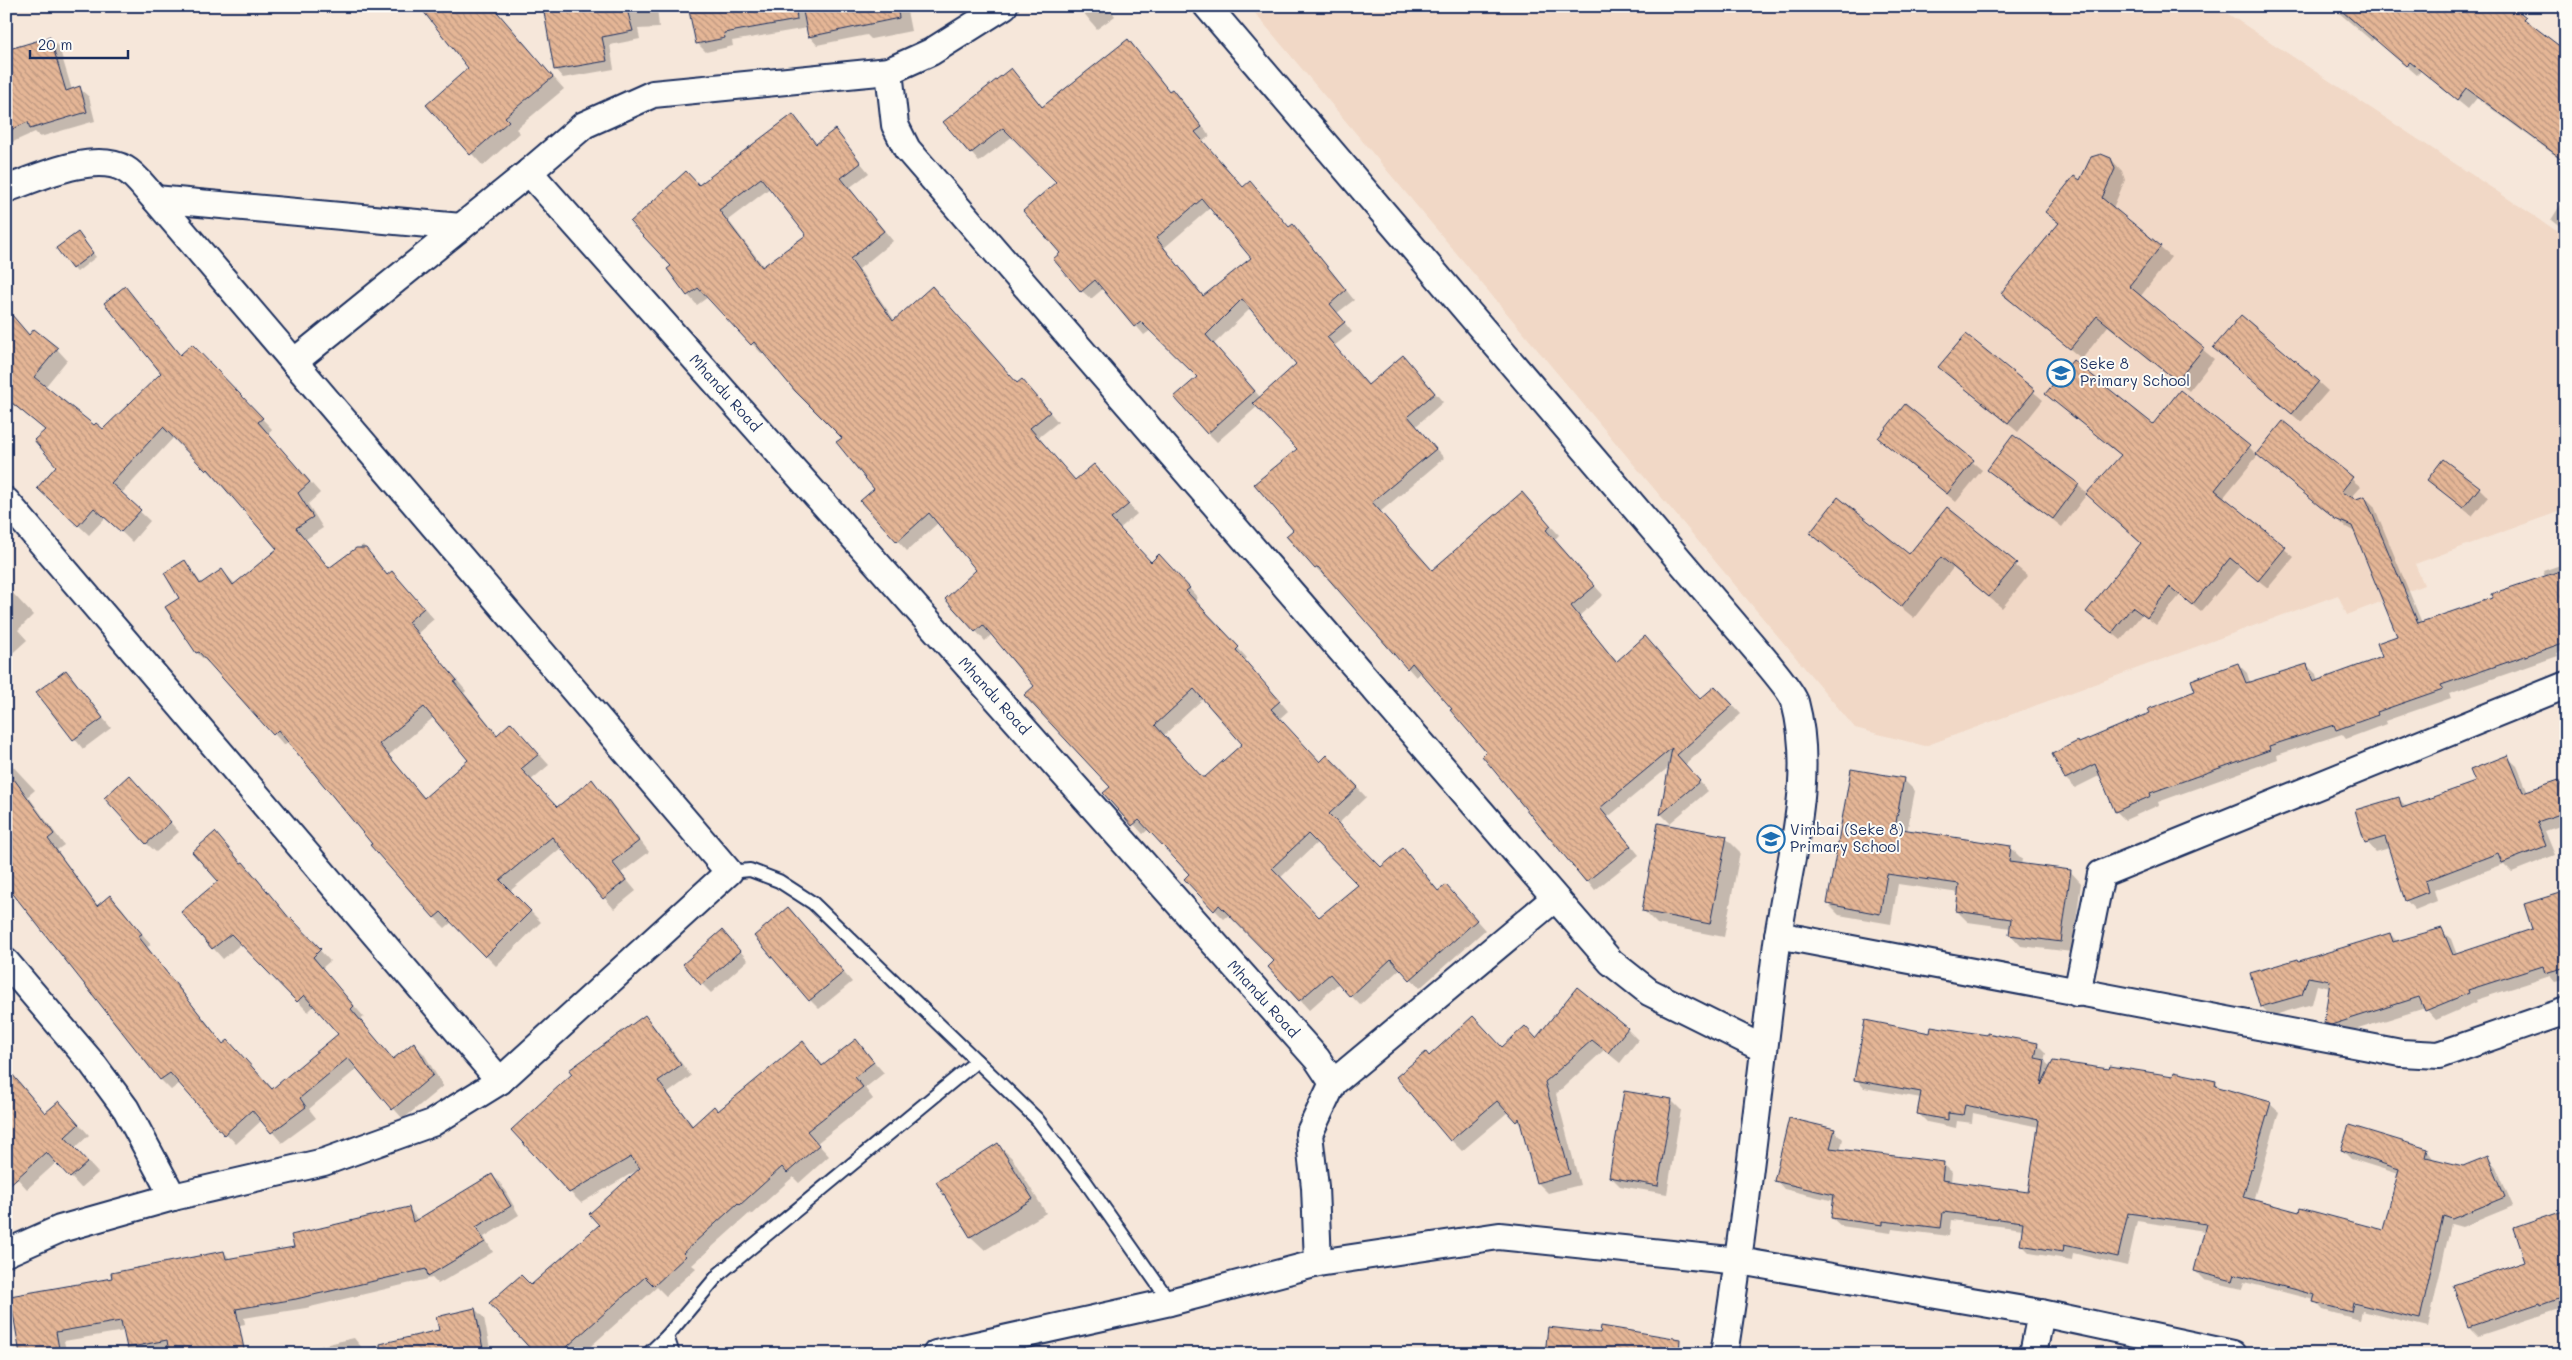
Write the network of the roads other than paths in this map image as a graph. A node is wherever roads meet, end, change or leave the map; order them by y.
1 (1004, 6) edge
2 (1207, 6) edge
3 (889, 71) junction
4 (529, 172) junction
5 (6, 189) edge
6 (155, 199) junction
7 (462, 227) junction
8 (294, 362) junction
9 (6, 501) edge
10 (2566, 685) edge
11 (729, 872) junction
12 (1555, 898) junction
13 (1778, 935) junction
14 (6, 962) edge
15 (2077, 993) junction
16 (2566, 1010) edge
17 (1764, 1048) junction
18 (976, 1061) junction
19 (500, 1081) junction
20 (1332, 1083) junction
21 (173, 1197) junction
22 (6, 1253) edge
23 (1739, 1261) junction
24 (1318, 1263) junction
25 (1170, 1302) junction
26 (2041, 1313) junction
27 (667, 1336) junction
28 (648, 1354) edge
29 (673, 1354) edge
30 (936, 1354) edge
31 (1724, 1354) edge
32 (2033, 1354) edge
33 (2233, 1354) edge

1 - 3 street
2 - 13 street
3 - 4 street
3 - 12 street
4 - 7 street
4 - 20 street, Mhandu Road
5 - 6 street
6 - 7 street
6 - 8 street
7 - 8 street
8 - 11 street
9 - 19 street
10 - 15 street
11 - 18 lane
11 - 19 street
12 - 17 street
12 - 20 street
13 - 15 street
13 - 17 street
14 - 21 street
15 - 16 street
17 - 23 street
18 - 25 lane
18 - 27 lane
19 - 21 street
20 - 24 street
21 - 22 street
23 - 24 street
23 - 26 street
23 - 31 street
24 - 25 street
25 - 30 street
26 - 32 street
26 - 33 street
27 - 28 lane
27 - 29 lane

